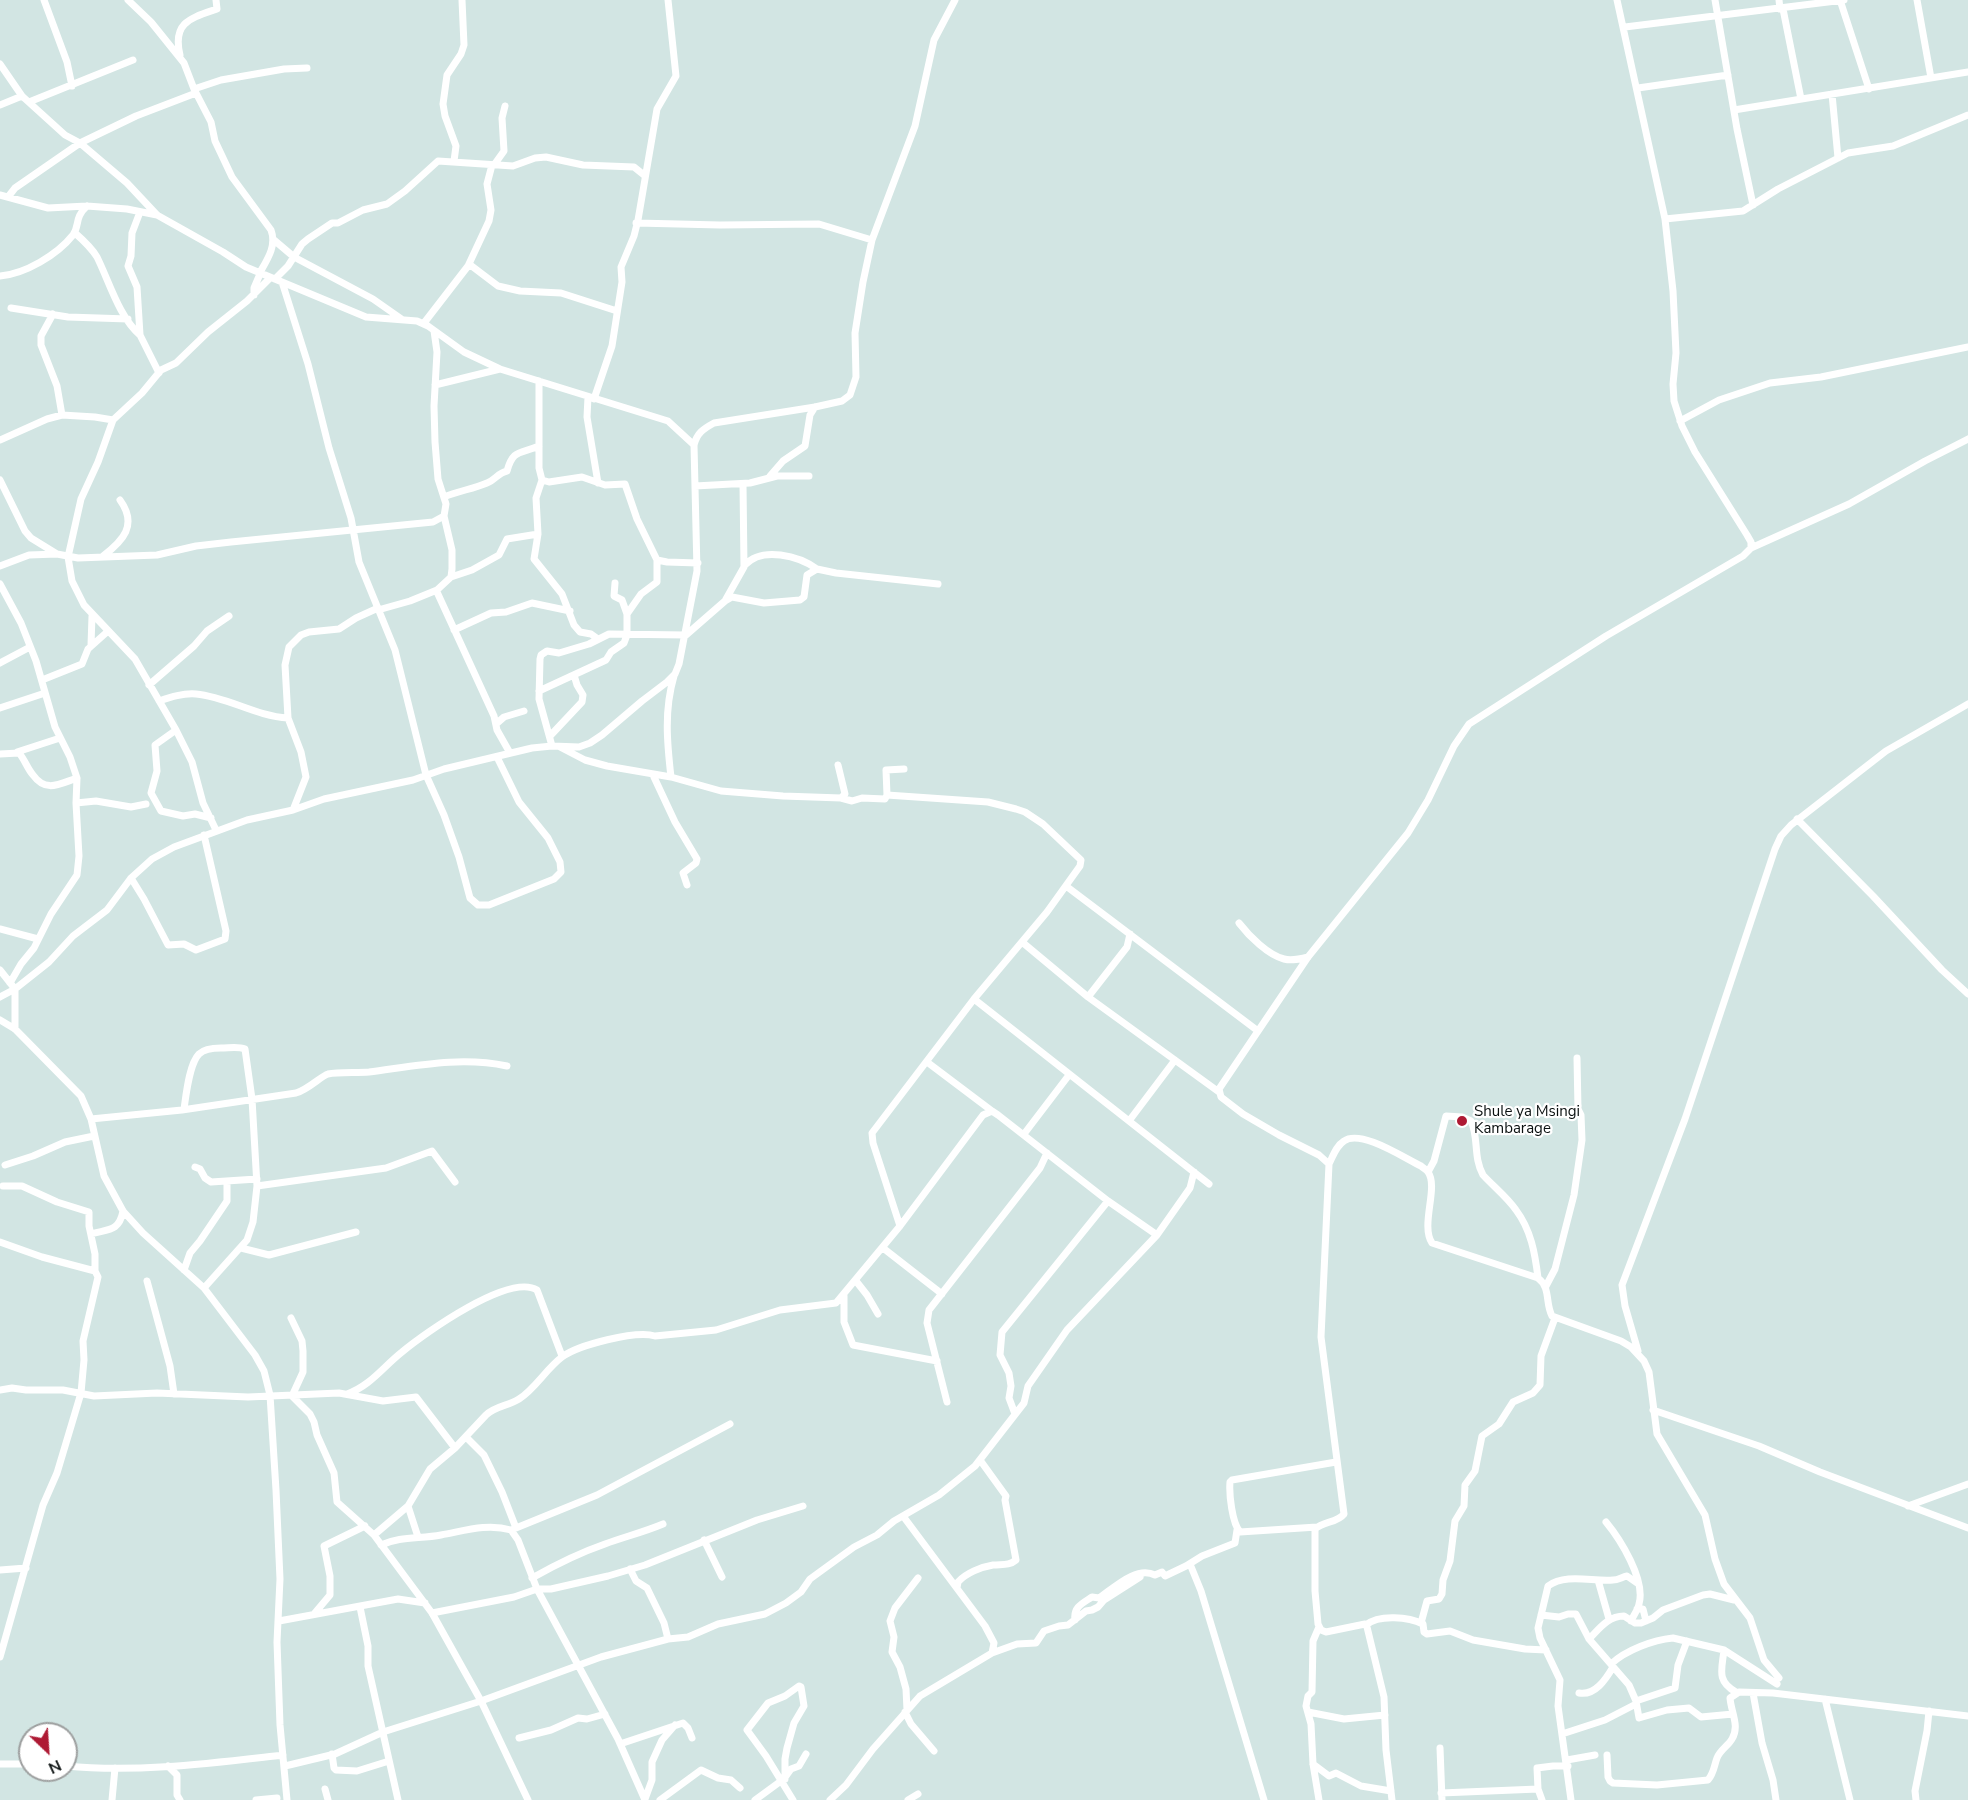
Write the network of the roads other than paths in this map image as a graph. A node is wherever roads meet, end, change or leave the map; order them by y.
1 (44, 0) edge
2 (128, 0) edge
3 (216, 0) edge
4 (462, 0) edge
5 (668, 0) edge
6 (955, 0) edge
7 (1617, 0) edge
8 (1715, 0) edge
9 (1779, 0) edge
10 (1842, 0) edge
11 (1917, 0) edge
12 (1782, 9) junction
13 (1719, 17) junction
14 (1625, 27) junction
15 (180, 58) junction
16 (133, 60) dead end
17 (0, 64) edge
18 (308, 68) dead end
19 (1968, 72) edge
20 (1728, 75) junction
21 (1931, 78) junction
22 (72, 86) junction
23 (1638, 88) junction
24 (1869, 88) junction
25 (195, 91) junction
26 (1832, 94) junction
27 (22, 96) junction
28 (1801, 99) junction
29 (29, 102) junction
30 (0, 105) edge
31 (505, 106) dead end
32 (1734, 110) junction
33 (1968, 115) edge
34 (80, 143) junction
35 (1838, 158) junction
36 (454, 161) junction
37 (493, 165) junction
38 (644, 175) junction
39 (4, 196) edge
40 (1753, 205) junction
41 (87, 206) junction
42 (140, 212) junction
43 (157, 215) junction
44 (1665, 219) junction
45 (636, 223) junction
46 (75, 233) junction
47 (274, 240) junction
48 (872, 240) junction
49 (294, 257) junction
50 (469, 264) junction
51 (260, 274) junction
52 (0, 276) edge
53 (276, 280) junction
54 (254, 294) junction
55 (11, 308) dead end
56 (617, 311) junction
57 (53, 314) junction
58 (128, 319) junction
59 (403, 320) junction
60 (424, 323) junction
61 (434, 331) junction
62 (140, 335) junction
63 (1968, 347) edge
64 (500, 369) junction
65 (159, 374) junction
66 (539, 381) junction
67 (435, 385) junction
68 (591, 398) junction
69 (815, 406) junction
70 (62, 415) junction
71 (113, 420) junction
72 (1680, 421) junction
73 (1968, 439) edge
74 (0, 440) edge
75 (694, 445) junction
76 (539, 446) junction
77 (770, 476) junction
78 (809, 476) dead end
79 (0, 480) edge
80 (542, 480) junction
81 (598, 483) junction
82 (743, 484) junction
83 (695, 486) junction
84 (444, 497) junction
85 (120, 500) dead end
86 (444, 516) junction
87 (354, 531) junction
88 (538, 534) junction
89 (1751, 548) junction
90 (57, 554) junction
91 (103, 556) junction
92 (68, 557) junction
93 (657, 560) junction
94 (698, 563) junction
95 (745, 565) junction
96 (0, 566) edge
97 (817, 569) junction
98 (451, 577) junction
99 (615, 583) dead end
100 (0, 584) edge
101 (938, 584) dead end
102 (437, 590) junction
103 (725, 601) junction
104 (378, 609) junction
105 (570, 611) junction
106 (627, 614) junction
107 (92, 616) junction
108 (229, 616) dead end
109 (454, 630) junction
110 (107, 632) junction
111 (627, 635) junction
112 (686, 635) junction
113 (598, 639) junction
114 (91, 645) junction
115 (30, 647) junction
116 (0, 663) edge
117 (675, 674) junction
118 (574, 675) junction
119 (42, 680) junction
120 (148, 685) junction
121 (539, 691) junction
122 (45, 693) junction
123 (159, 701) junction
124 (1968, 704) edge
125 (0, 708) edge
126 (524, 711) dead end
127 (288, 718) junction
128 (496, 724) junction
129 (176, 730) junction
130 (549, 736) junction
131 (60, 738) junction
132 (555, 746) junction
133 (17, 752) junction
134 (510, 753) junction
135 (0, 754) edge
136 (497, 757) junction
137 (838, 765) dead end
138 (904, 769) dead end
139 (426, 775) junction
140 (653, 775) junction
141 (672, 777) junction
142 (77, 778) junction
143 (887, 795) junction
144 (841, 798) junction
145 (76, 803) junction
146 (146, 804) dead end
147 (293, 810) junction
148 (210, 818) junction
149 (1797, 819) junction
150 (216, 830) junction
151 (204, 835) junction
152 (131, 878) junction
153 (687, 885) dead end
154 (1066, 886) junction
155 (1239, 923) dead end
156 (0, 929) edge
157 (1130, 934) junction
158 (38, 939) junction
159 (1022, 942) junction
160 (1308, 957) junction
161 (0, 970) edge
162 (12, 986) junction
163 (1968, 994) edge
164 (0, 997) edge
165 (1088, 997) junction
166 (974, 999) junction
167 (0, 1020) edge
168 (15, 1029) junction
169 (1258, 1031) junction
170 (1577, 1058) dead end
171 (1175, 1060) junction
172 (927, 1062) junction
173 (507, 1066) dead end
174 (1069, 1075) junction
175 (1219, 1092) junction
176 (252, 1099) junction
177 (184, 1109) junction
178 (992, 1112) junction
179 (91, 1119) junction
180 (1129, 1121) junction
181 (1024, 1134) junction
182 (94, 1136) junction
183 (1047, 1153) junction
184 (1329, 1164) junction
185 (5, 1165) dead end
186 (195, 1167) dead end
187 (1194, 1172) junction
188 (1428, 1172) junction
189 (227, 1181) junction
190 (257, 1182) junction
191 (455, 1182) dead end
192 (1209, 1184) dead end
193 (3, 1185) dead end
194 (1108, 1201) junction
195 (123, 1211) junction
196 (900, 1226) junction
197 (356, 1232) dead end
198 (91, 1234) junction
199 (1157, 1235) junction
200 (0, 1242) edge
201 (241, 1248) junction
202 (883, 1248) junction
203 (95, 1270) junction
204 (184, 1270) junction
205 (1538, 1278) junction
206 (147, 1281) dead end
207 (856, 1281) junction
208 (1546, 1286) junction
209 (204, 1288) junction
210 (942, 1294) junction
211 (844, 1296) junction
212 (878, 1314) dead end
213 (291, 1318) dead end
214 (1555, 1318) junction
215 (1639, 1355) junction
216 (562, 1356) junction
217 (936, 1361) junction
218 (0, 1390) edge
219 (81, 1393) junction
220 (174, 1394) junction
221 (347, 1394) junction
222 (270, 1395) junction
223 (292, 1396) junction
224 (947, 1402) dead end
225 (1653, 1410) junction
226 (1015, 1414) junction
227 (730, 1424) dead end
228 (466, 1437) junction
229 (455, 1448) junction
230 (980, 1460) junction
231 (1336, 1462) junction
232 (1968, 1484) edge
233 (408, 1506) junction
234 (803, 1506) dead end
235 (1908, 1506) junction
236 (903, 1516) junction
237 (1606, 1522) dead end
238 (663, 1524) dead end
239 (365, 1526) junction
240 (1317, 1527) junction
241 (1968, 1528) edge
242 (513, 1529) junction
243 (1237, 1530) junction
244 (374, 1535) junction
245 (418, 1537) junction
246 (704, 1540) junction
247 (381, 1545) junction
248 (1190, 1564) junction
249 (26, 1568) junction
250 (630, 1569) junction
251 (0, 1570) edge
252 (722, 1577) dead end
253 (532, 1578) junction
254 (918, 1578) dead end
255 (1598, 1580) junction
256 (1637, 1583) junction
257 (957, 1588) junction
258 (537, 1589) junction
259 (1734, 1600) junction
260 (425, 1603) junction
261 (360, 1607) junction
262 (1637, 1609) junction
263 (432, 1613) junction
264 (314, 1614) junction
265 (1541, 1615) junction
266 (1609, 1619) junction
267 (279, 1621) junction
268 (1646, 1621) junction
269 (1631, 1622) junction
270 (1422, 1623) junction
271 (1366, 1625) junction
272 (1319, 1626) junction
273 (3, 1636) edge
274 (668, 1639) junction
275 (1589, 1639) junction
276 (1687, 1641) junction
277 (1546, 1650) junction
278 (1724, 1650) junction
279 (992, 1653) junction
280 (0, 1657) edge
281 (1612, 1665) junction
282 (578, 1667) junction
283 (1736, 1692) junction
284 (1579, 1693) dead end
285 (1754, 1693) junction
286 (1825, 1699) junction
287 (481, 1701) junction
288 (1636, 1703) junction
289 (906, 1711) junction
290 (1308, 1712) junction
291 (1929, 1712) junction
292 (604, 1714) junction
293 (1732, 1714) junction
294 (1385, 1715) junction
295 (1968, 1716) edge
296 (675, 1725) junction
297 (383, 1732) junction
298 (1562, 1734) junction
299 (519, 1738) dead end
300 (692, 1738) dead end
301 (620, 1744) junction
302 (1440, 1748) dead end
303 (934, 1751) dead end
304 (806, 1754) dead end
305 (283, 1755) junction
306 (332, 1755) junction
307 (1595, 1755) dead end
308 (1607, 1755) dead end
309 (389, 1761) junction
310 (1567, 1763) junction
311 (0, 1764) edge
312 (18, 1764) edge
313 (1313, 1764) junction
314 (78, 1766) edge
315 (168, 1766) junction
316 (285, 1766) junction
317 (114, 1768) junction
318 (783, 1781) junction
319 (740, 1788) dead end
320 (287, 1789) junction
321 (325, 1789) dead end
322 (1538, 1789) junction
323 (1391, 1791) junction
324 (918, 1794) dead end
325 (1442, 1796) edge
326 (276, 1799) edge
327 (835, 1799) edge
328 (112, 1800) edge
329 (180, 1800) edge
330 (256, 1800) edge
331 (287, 1800) edge
332 (328, 1800) edge
333 (400, 1800) edge
334 (528, 1800) edge
335 (645, 1800) edge
336 (660, 1800) edge
337 (755, 1800) edge
338 (793, 1800) edge
339 (908, 1800) edge
340 (1264, 1800) edge
341 (1319, 1800) edge
342 (1392, 1800) edge
343 (1542, 1800) edge
344 (1571, 1800) edge
345 (1776, 1800) edge
346 (1850, 1800) edge
347 (1916, 1800) edge

1 - 22 street
2 - 15 street
3 - 15 street
4 - 36 street
5 - 38 street
6 - 48 street
7 - 14 street
8 - 13 street
9 - 12 street
10 - 12 street
10 - 24 street
11 - 21 street
12 - 13 street
12 - 28 street
13 - 14 street
13 - 20 street
14 - 23 street
15 - 25 street
16 - 22 street
17 - 27 street
18 - 25 street
19 - 21 street
20 - 23 street
20 - 32 street
21 - 24 street
22 - 29 street
23 - 44 street
24 - 26 street
25 - 34 street
25 - 47 street
26 - 28 street
26 - 35 street
27 - 29 street
27 - 30 street
28 - 32 street
29 - 34 street
31 - 37 street
32 - 40 street
33 - 35 street
34 - 39 street
34 - 43 street
35 - 40 street
36 - 37 street
36 - 49 street
37 - 38 street
37 - 50 street
38 - 45 street
39 - 41 street
40 - 44 street
41 - 42 street
41 - 46 street
42 - 43 street
42 - 62 street
43 - 51 street
44 - 72 street
45 - 48 street
45 - 56 street
46 - 52 street
46 - 58 street
47 - 49 street
47 - 51 street
48 - 69 street
49 - 53 street
49 - 59 street
50 - 56 street
50 - 60 street
51 - 53 street
51 - 54 street
53 - 54 street
53 - 59 street
53 - 87 street
54 - 65 street
55 - 57 street
56 - 68 street
57 - 58 street
57 - 70 street
58 - 62 street
59 - 60 street
60 - 61 street
61 - 64 street
61 - 67 street
62 - 65 street
63 - 72 street
64 - 66 street
64 - 67 street
65 - 71 street
66 - 68 street
66 - 76 street
67 - 84 street
68 - 75 street
68 - 81 street
69 - 75 street
69 - 77 street
70 - 71 street
70 - 74 street
71 - 92 street
72 - 89 street
73 - 89 street
75 - 83 street
76 - 80 street
76 - 84 street
77 - 78 street
77 - 82 street
79 - 90 street
80 - 81 street
80 - 88 street
81 - 93 street
82 - 83 street
82 - 95 street
83 - 94 street
84 - 86 street
85 - 91 street
86 - 87 street
86 - 98 street
87 - 91 street
87 - 104 street
88 - 98 street
88 - 105 street
89 - 160 street
90 - 92 street
90 - 96 street
91 - 92 street
92 - 107 street
93 - 94 street
93 - 106 street
94 - 112 street
95 - 97 street
95 - 103 street
97 - 101 street
97 - 103 street
98 - 102 street
99 - 106 street
100 - 115 street
102 - 104 street
102 - 109 street
103 - 112 street
104 - 127 street
104 - 139 street
105 - 109 street
105 - 113 street
106 - 111 street
107 - 110 street
107 - 114 street
108 - 120 street
109 - 128 street
110 - 114 street
110 - 120 street
111 - 112 street
111 - 113 street
111 - 118 street
112 - 117 street
113 - 121 street
114 - 119 street
115 - 116 street
115 - 119 street
117 - 132 street
117 - 141 street
118 - 121 street
118 - 130 street
119 - 122 street
120 - 123 street
121 - 130 street
122 - 125 street
122 - 131 street
123 - 127 street
123 - 129 street
124 - 149 street
126 - 128 street
127 - 147 street
128 - 134 street
129 - 148 street
129 - 148 street
130 - 132 street
131 - 133 street
131 - 142 street
132 - 134 street
132 - 140 street
133 - 135 street
133 - 142 street
134 - 136 street
136 - 139 street
136 - 139 street
137 - 144 street
138 - 143 street
139 - 147 street
140 - 141 street
140 - 153 street
141 - 144 street
142 - 145 street
143 - 144 street
143 - 154 street
145 - 146 street
145 - 158 street
147 - 150 street
148 - 150 street
149 - 163 street
149 - 215 street
150 - 151 street
151 - 152 street
151 - 152 street
152 - 162 street
154 - 157 street
154 - 159 street
155 - 160 street
156 - 158 street
157 - 165 street
157 - 169 street
158 - 162 street
159 - 165 street
159 - 166 street
160 - 169 street
161 - 162 street
162 - 164 street
162 - 168 street
165 - 171 street
166 - 172 street
166 - 174 street
167 - 168 street
168 - 179 street
169 - 175 street
170 - 208 street
171 - 175 street
171 - 180 street
172 - 178 street
172 - 196 street
173 - 176 street
174 - 180 street
174 - 181 street
175 - 184 street
176 - 177 street
176 - 177 street
176 - 190 street
177 - 179 street
178 - 181 street
178 - 196 street
179 - 182 street
180 - 187 street
181 - 183 street
182 - 185 street
182 - 195 street
183 - 194 street
183 - 210 street
184 - 188 street
184 - 231 street
186 - 189 street
187 - 192 street
187 - 199 street
188 - 205 street
188 - 205 street
189 - 190 street
189 - 204 street
190 - 191 street
190 - 201 street
193 - 198 street
194 - 199 street
194 - 226 street
195 - 198 street
195 - 204 street
196 - 202 street
197 - 201 street
198 - 203 street
199 - 226 street
200 - 203 street
201 - 209 street
202 - 207 street
202 - 210 street
203 - 219 street
204 - 209 street
205 - 208 street
206 - 220 street
207 - 211 street
207 - 212 street
208 - 214 street
209 - 222 street
210 - 217 street
211 - 216 street
211 - 217 street
213 - 223 street
214 - 215 street
214 - 270 street
215 - 225 street
216 - 221 street
216 - 228 street
217 - 224 street
218 - 219 street
219 - 220 street
219 - 249 street
220 - 222 street
221 - 223 street
221 - 229 street
222 - 223 street
222 - 267 street
223 - 239 street
225 - 235 street
225 - 259 street
226 - 230 street
227 - 242 street
228 - 229 street
228 - 242 street
229 - 233 street
230 - 236 street
230 - 257 street
231 - 240 street
231 - 243 street
232 - 235 street
233 - 244 street
233 - 245 street
234 - 246 street
235 - 241 street
236 - 257 street
236 - 274 street
237 - 256 street
238 - 253 street
239 - 244 street
239 - 264 street
240 - 243 street
240 - 272 street
242 - 245 street
242 - 253 street
243 - 248 street
244 - 247 street
245 - 247 street
246 - 250 street
246 - 252 street
247 - 260 street
248 - 279 street
248 - 340 street
249 - 251 street
249 - 273 street
250 - 258 street
250 - 274 street
253 - 258 street
254 - 289 street
255 - 256 street
255 - 265 street
255 - 266 street
256 - 262 street
257 - 279 street
258 - 263 street
258 - 282 street
259 - 268 street
259 - 278 street
260 - 261 street
260 - 263 street
261 - 264 street
261 - 297 street
262 - 268 street
262 - 269 street
263 - 287 street
264 - 267 street
265 - 275 street
265 - 277 street
266 - 269 street
266 - 275 street
267 - 305 street
268 - 269 street
270 - 271 street
270 - 277 street
271 - 272 street
271 - 294 street
272 - 290 street
273 - 280 street
274 - 282 street
275 - 281 street
276 - 278 street
276 - 281 street
276 - 288 street
277 - 298 street
278 - 283 street
279 - 289 street
281 - 284 street
281 - 288 street
282 - 287 street
282 - 292 street
283 - 285 street
283 - 293 street
285 - 286 street
285 - 345 street
286 - 291 street
286 - 346 street
287 - 297 street
287 - 334 street
288 - 293 street
288 - 298 street
289 - 303 street
289 - 327 street
290 - 294 street
290 - 313 street
291 - 295 street
291 - 347 street
292 - 299 street
292 - 301 street
293 - 308 street
294 - 323 street
296 - 300 street
296 - 301 street
296 - 335 street
297 - 306 street
297 - 309 street
298 - 310 street
301 - 335 street
302 - 325 street
304 - 318 street
305 - 315 street
305 - 316 street
306 - 309 street
306 - 316 street
307 - 310 street
309 - 333 street
310 - 322 street
310 - 344 street
311 - 312 street
313 - 323 street
313 - 341 street
314 - 317 street
315 - 317 street
315 - 329 street
316 - 320 street
317 - 328 street
318 - 318 street
318 - 337 street
318 - 338 street
319 - 336 street
320 - 326 street
320 - 331 street
321 - 332 street
322 - 325 street
322 - 343 street
323 - 342 street
324 - 339 street
326 - 330 street

